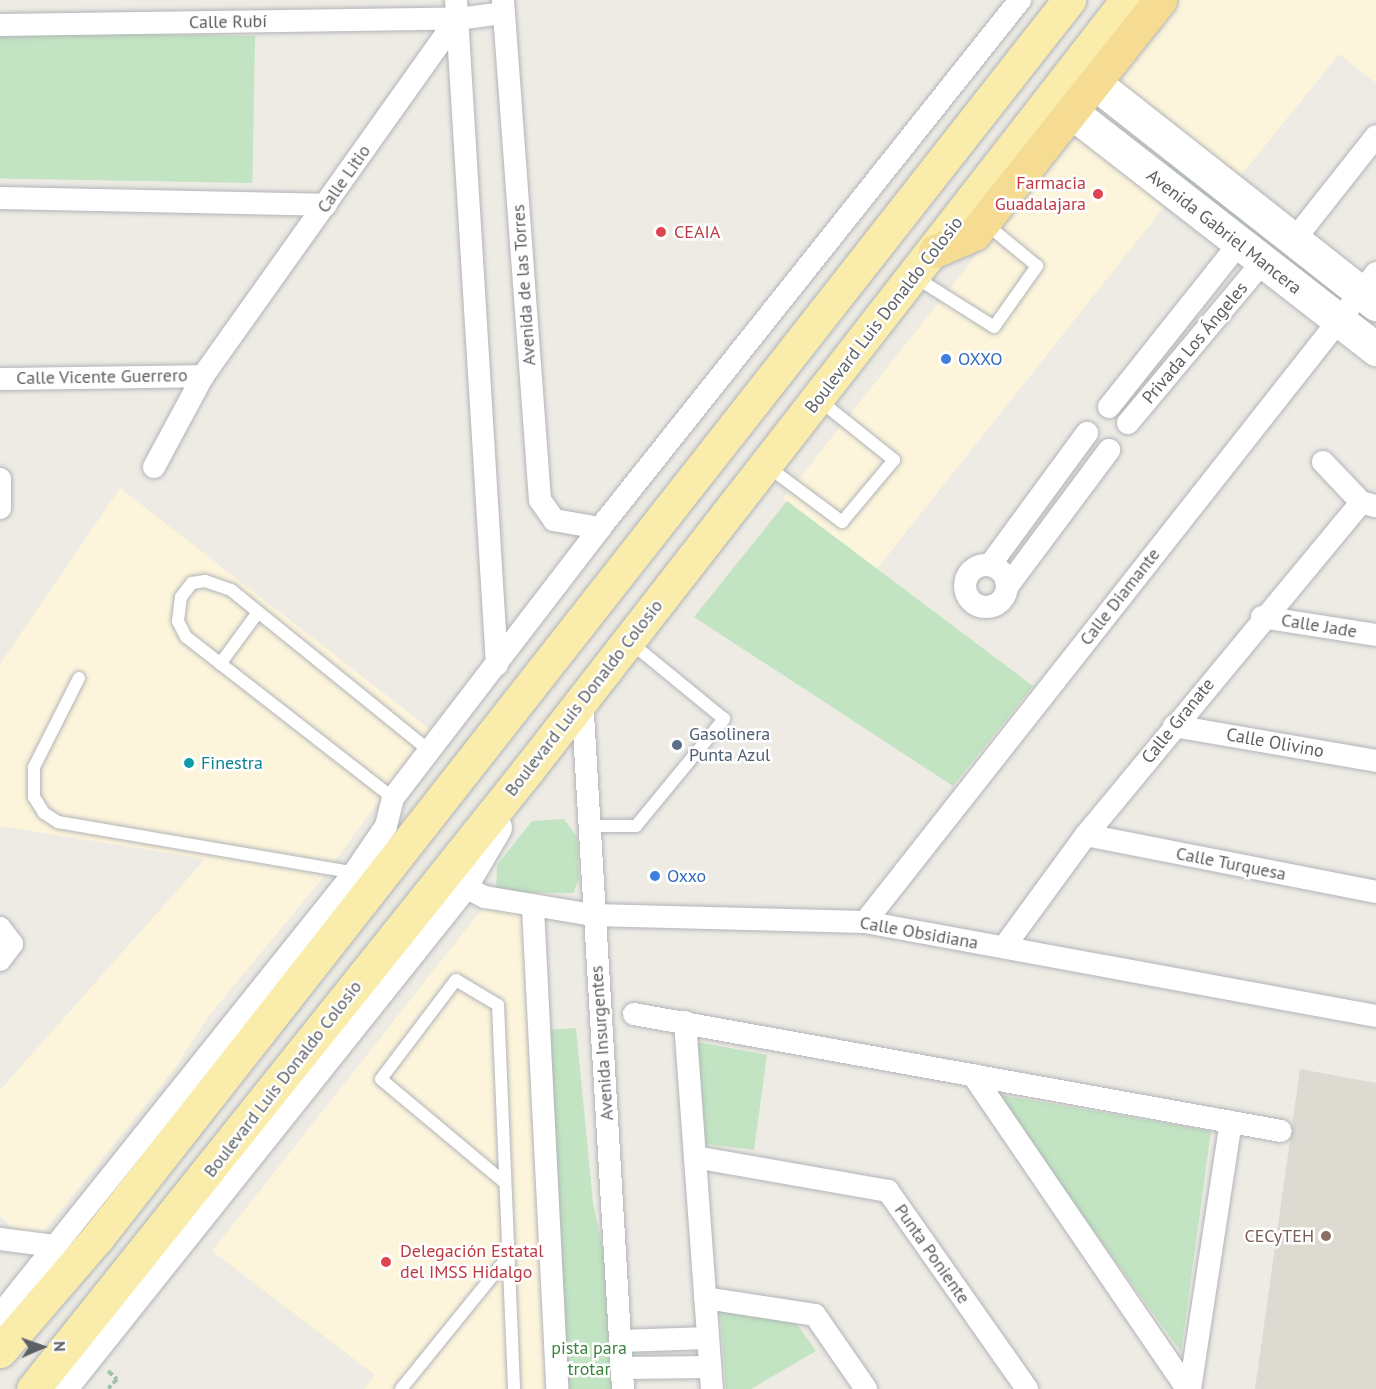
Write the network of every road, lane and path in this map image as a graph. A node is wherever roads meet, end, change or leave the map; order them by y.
1 (1020, 0) edge
2 (1069, 0) edge
3 (1127, 0) edge
4 (1160, 0) edge
5 (507, 4) edge
6 (456, 10) edge
7 (0, 26) edge
8 (1096, 84) junction
9 (1074, 114) junction
10 (1376, 136) edge
11 (1174, 146) junction
12 (1151, 175) junction
13 (0, 198) edge
14 (326, 205) junction
15 (984, 223) junction
16 (1294, 240) junction
17 (935, 251) junction
18 (1250, 254) junction
19 (915, 277) junction
20 (1371, 290) edge
21 (1337, 319) junction
22 (1376, 349) edge
23 (203, 376) junction
24 (0, 379) edge
25 (818, 400) junction
26 (1109, 407) junction
27 (1128, 423) junction
28 (1087, 433) junction
29 (1109, 450) junction
30 (1323, 462) dead end
31 (766, 465) junction
32 (154, 467) dead end
33 (0, 479) edge
34 (1368, 504) edge
35 (0, 508) edge
36 (600, 528) junction
37 (990, 565) junction
38 (1007, 587) junction
39 (256, 615) junction
40 (1262, 617) junction
41 (1376, 635) edge
42 (629, 641) junction
43 (220, 664) junction
44 (497, 665) junction
45 (79, 678) dead end
46 (582, 698) junction
47 (1174, 726) junction
48 (430, 752) junction
49 (1376, 761) edge
50 (527, 771) junction
51 (393, 798) junction
52 (589, 826) junction
53 (1086, 835) junction
54 (367, 875) junction
55 (461, 885) junction
56 (1376, 892) edge
57 (533, 908) junction
58 (593, 915) junction
59 (865, 922) junction
60 (0, 928) edge
61 (1004, 948) junction
62 (0, 960) edge
63 (634, 1014) dead end
64 (1376, 1016) edge
65 (685, 1022) junction
66 (973, 1075) junction
67 (1231, 1122) junction
68 (1281, 1131) dead end
69 (695, 1157) junction
70 (504, 1182) junction
71 (0, 1239) edge
72 (55, 1246) junction
73 (508, 1257) junction
74 (705, 1298) junction
75 (0, 1315) edge
76 (708, 1338) junction
77 (620, 1341) junction
78 (0, 1351) edge
79 (711, 1378) edge
80 (623, 1379) edge
81 (33, 1389) edge
82 (59, 1389) edge
83 (401, 1389) edge
84 (514, 1389) edge
85 (557, 1389) edge
86 (866, 1389) edge
87 (1027, 1389) edge
88 (1189, 1389) edge

1 - 36 street
2 - 54 main road
3 - 17 main road, Boulevard Luis Donaldo Colosio
4 - 8 highway
5 - 6 street
5 - 36 street, Avenida de las Torres
6 - 7 street, Calle Rubí
6 - 14 street, Calle Litio
6 - 44 street
8 - 9 highway
8 - 11 street, Avenida Gabriel Mancera
9 - 12 street, Avenida Gabriel Mancera
9 - 15 highway
10 - 16 street
11 - 12 street
11 - 16 street, Avenida Gabriel Mancera
12 - 18 street, Avenida Gabriel Mancera
13 - 14 street
14 - 23 street, Calle Litio
15 - 17 highway
15 - 19 lane
16 - 20 street, Avenida Gabriel Mancera
17 - 19 main road, Boulevard Luis Donaldo Colosio
18 - 21 street, Avenida Gabriel Mancera
18 - 26 street, Privada Los Ángeles
18 - 27 street, Privada Los Ángeles
19 - 25 main road, Boulevard Luis Donaldo Colosio
20 - 21 street, Calle Diamante
21 - 22 street, Avenida Gabriel Mancera
21 - 59 street, Calle Diamante
23 - 24 street, Calle Vicente Guerrero
23 - 32 street, Calle Litio
25 - 31 main road, Boulevard Luis Donaldo Colosio
25 - 31 lane
26 - 27 street
26 - 28 street
27 - 29 street
28 - 29 street
28 - 37 street
29 - 38 street
30 - 34 street
31 - 42 main road, Boulevard Luis Donaldo Colosio
33 - 35 street
34 - 40 street, Calle Granate
36 - 44 street
37 - 38 street
37 - 38 street
39 - 43 lane
39 - 43 lane
39 - 48 lane
40 - 41 street, Calle Jade
40 - 47 street, Calle Granate
42 - 46 main road, Boulevard Luis Donaldo Colosio
42 - 52 lane
43 - 51 lane
44 - 48 street
45 - 54 lane
46 - 50 main road, Boulevard Luis Donaldo Colosio
46 - 52 street, Avenida Insurgentes
47 - 49 street, Calle Olivino
47 - 53 street, Calle Granate
48 - 51 street
50 - 55 street
50 - 81 main road, Boulevard Luis Donaldo Colosio
51 - 54 street
52 - 58 street, Avenida Insurgentes
53 - 56 street, Calle Turquesa
53 - 61 street, Calle Granate
54 - 72 street
54 - 78 main road
55 - 57 street, Calle Obsidiana
55 - 82 street
57 - 58 street, Calle Obsidiana
57 - 85 street
58 - 59 street, Calle Obsidiana
58 - 77 street, Avenida Insurgentes
59 - 61 street, Calle Obsidiana
60 - 62 street
61 - 64 street, Calle Obsidiana
63 - 65 street
65 - 66 street
65 - 69 street
66 - 67 street
66 - 88 street
67 - 68 street
67 - 88 street
69 - 74 street
69 - 87 street, Punta Poniente
70 - 70 lane
70 - 73 lane
71 - 72 street
72 - 75 street
73 - 83 lane
73 - 84 lane
74 - 76 street
74 - 86 street
76 - 77 street
76 - 79 street
77 - 80 street, Avenida Insurgentes
79 - 80 street

